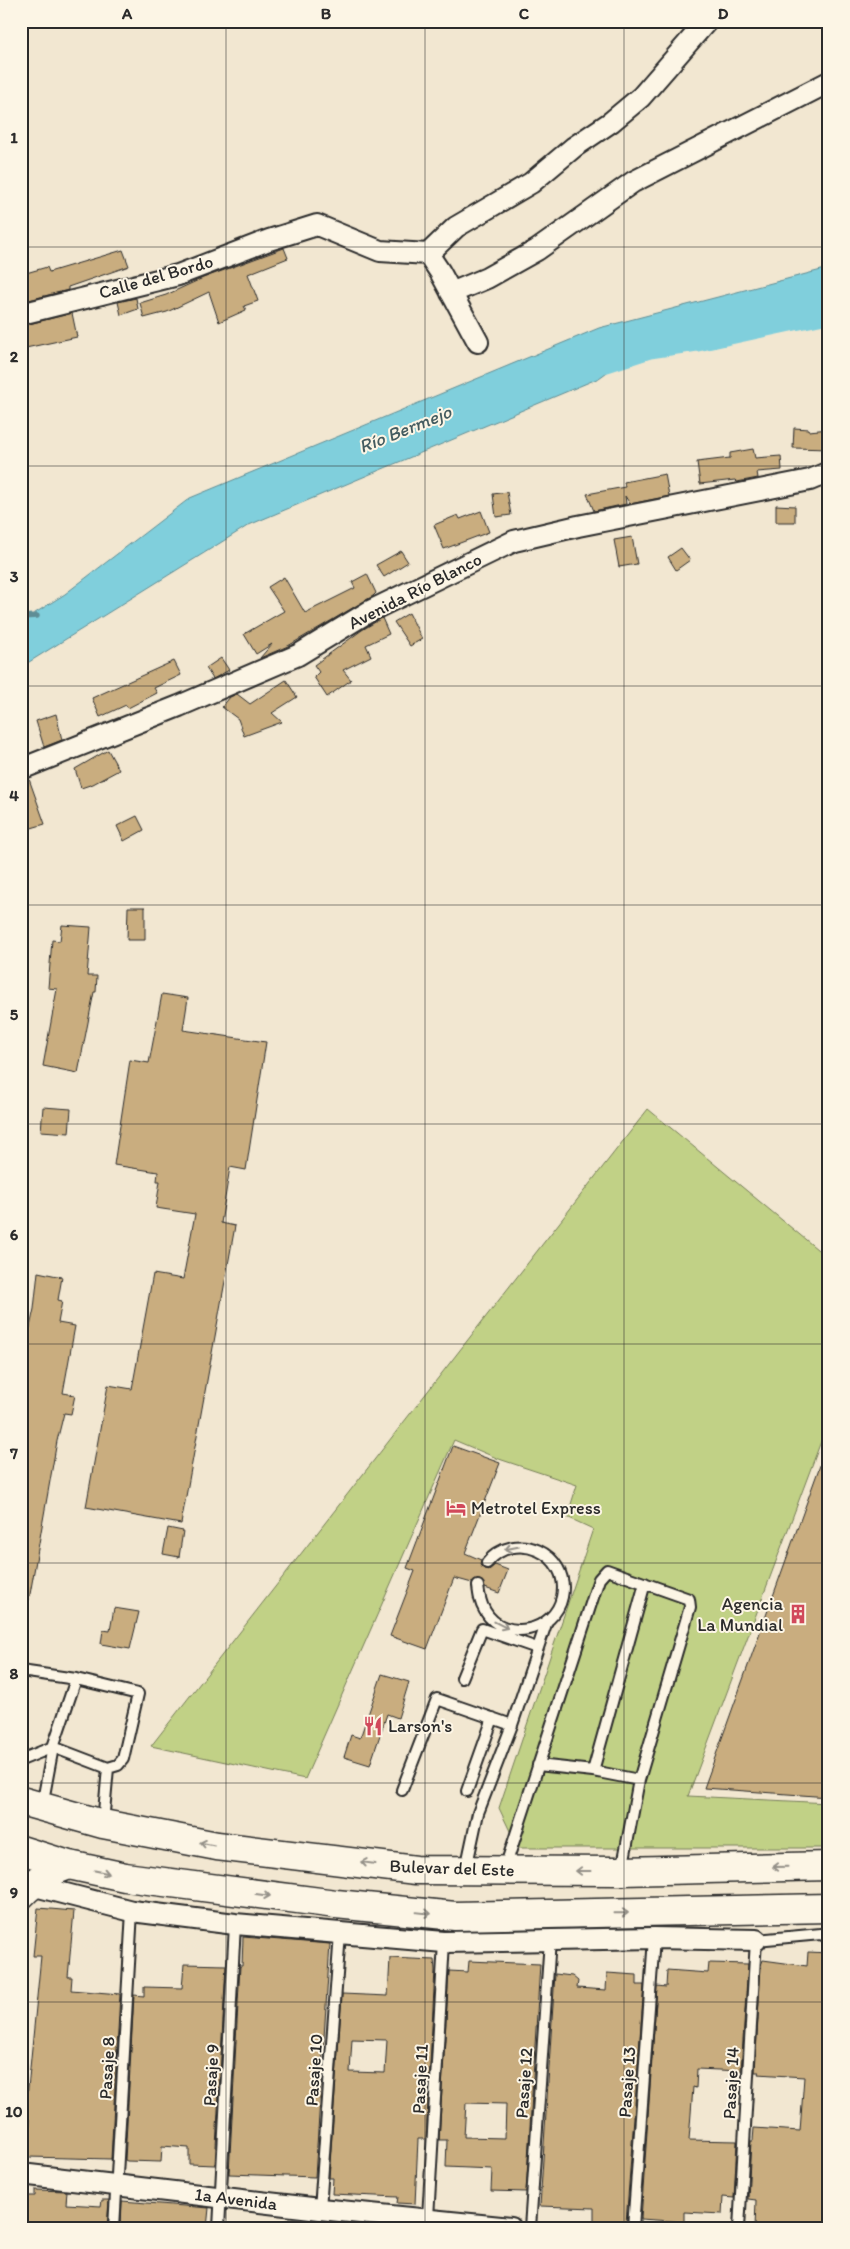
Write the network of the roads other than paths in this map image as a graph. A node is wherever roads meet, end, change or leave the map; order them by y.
1 (706, 21) edge
2 (829, 82) edge
3 (428, 254) junction
4 (451, 293) junction
5 (21, 314) edge
6 (478, 342) dead end
7 (829, 472) edge
8 (21, 769) edge
9 (487, 1562) dead end
10 (645, 1583) junction
11 (478, 1586) dead end
12 (547, 1621) junction
13 (537, 1648) junction
14 (21, 1671) edge
15 (462, 1678) dead end
16 (76, 1679) junction
17 (493, 1718) junction
18 (512, 1725) junction
19 (53, 1747) junction
20 (21, 1760) edge
21 (538, 1765) junction
22 (108, 1768) junction
23 (594, 1771) junction
24 (639, 1780) junction
25 (402, 1790) dead end
26 (468, 1791) dead end
27 (32, 1804) edge
28 (103, 1824) junction
29 (21, 1850) edge
30 (69, 1865) junction
31 (829, 1866) edge
32 (466, 1870) junction
33 (504, 1870) junction
34 (622, 1871) junction
35 (26, 1890) edge
36 (829, 1908) edge
37 (132, 1911) junction
38 (235, 1924) junction
39 (340, 1933) junction
40 (654, 1938) junction
41 (829, 1938) edge
42 (550, 1940) junction
43 (756, 1940) junction
44 (444, 1942) junction
45 (21, 2174) edge
46 (117, 2185) junction
47 (221, 2197) junction
48 (320, 2209) junction
49 (428, 2218) junction
50 (114, 2228) edge
51 (219, 2228) edge
52 (511, 2228) edge
53 (530, 2228) edge
54 (633, 2228) edge
55 (739, 2228) edge

1 - 3 street
2 - 4 street
3 - 4 street
3 - 5 street, Calle del Bordo
4 - 6 street
7 - 8 street, Avenida Río Blanco
12 -> 9 lane
10 - 21 lane
10 - 23 lane
10 - 24 lane
11 -> 12 lane
12 - 13 lane
13 - 15 lane
13 - 18 lane
14 - 16 lane
16 - 19 lane
16 - 22 lane
17 - 18 lane
17 - 25 lane
17 - 26 lane
18 - 32 lane
19 - 20 lane
19 - 22 lane
19 - 27 lane
21 - 23 lane
21 - 33 lane
22 - 28 lane
23 - 24 lane
24 - 34 lane
27 - 28 highway, Bulevar del Este
32 -> 28 highway, Bulevar del Este
29 - 30 highway
30 - 35 highway
30 -> 36 highway
31 -> 34 highway, Bulevar del Este
32 - 33 highway, Bulevar del Este
34 -> 33 highway, Bulevar del Este
35 - 37 street
37 - 38 street
37 - 46 lane, Pasaje 8
38 - 39 street
38 - 47 lane, Pasaje 9
39 - 44 street
39 - 48 lane, Pasaje 10
40 - 42 street
40 - 43 street
40 - 54 lane, Pasaje 13
41 - 43 lane
42 - 44 street
42 - 53 lane, Pasaje 12
43 - 55 lane, Pasaje 14
44 - 49 lane, Pasaje 11
45 - 46 street, 1a Avenida
46 - 47 street, 1a Avenida
46 - 50 lane, Pasaje 8
47 - 48 street, 1a Avenida
47 - 51 lane, Pasaje 9
48 - 49 street, 1a Avenida
49 - 52 street, 1a Avenida

